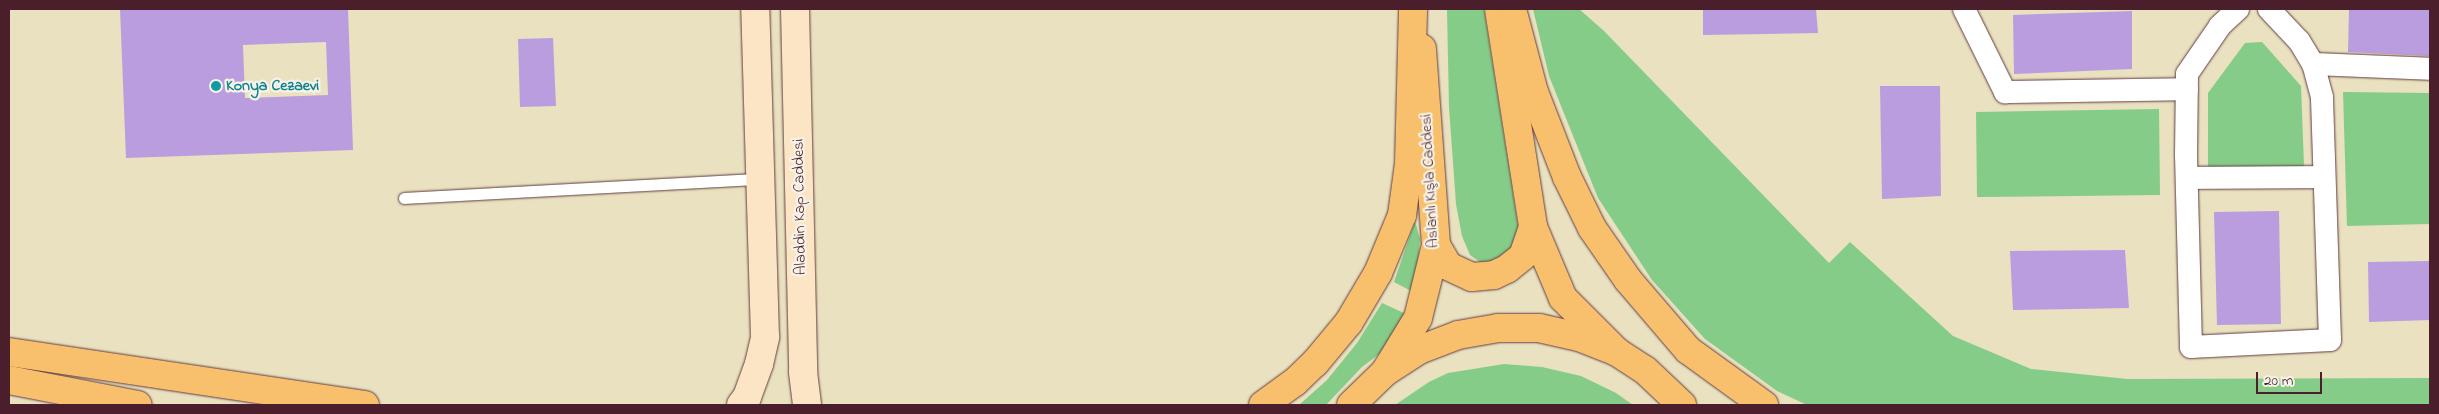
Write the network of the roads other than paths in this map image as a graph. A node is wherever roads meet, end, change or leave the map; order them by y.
1 (755, 9) edge
2 (795, 9) edge
3 (1413, 9) edge
4 (1420, 9) edge
5 (1499, 9) edge
6 (1512, 9) edge
7 (1964, 9) edge
8 (2238, 9) edge
9 (2269, 9) edge
10 (2312, 64) junction
11 (2430, 68) edge
12 (2187, 89) junction
13 (2324, 177) junction
14 (2187, 178) junction
15 (759, 180) junction
16 (404, 198) dead end
17 (1533, 227) junction
18 (1436, 245) junction
19 (9, 352) edge
20 (1617, 352) junction
21 (1385, 372) junction
22 (9, 380) edge
23 (1678, 401) edge
24 (746, 402) edge
25 (806, 403) edge
26 (138, 405) edge
27 (365, 405) edge
28 (1263, 405) edge
29 (1351, 405) edge
30 (1764, 405) edge

1 - 15 street
2 - 25 street, Aladdin Kap Caddesi
3 - 28 main road
4 - 18 main road, Aslanlı Kışla Caddesi
5 - 17 main road
6 - 30 main road
7 - 12 street
8 - 12 street
9 - 10 street
10 - 11 street
10 - 13 street
12 - 14 street
13 - 14 street
13 - 14 street
15 - 16 lane
15 - 24 street
17 - 18 main road
17 - 20 main road
18 - 21 main road, Aslanlı Kışla Caddesi
19 - 27 main road
20 - 21 main road
20 - 23 main road
21 - 29 main road
22 - 26 main road

